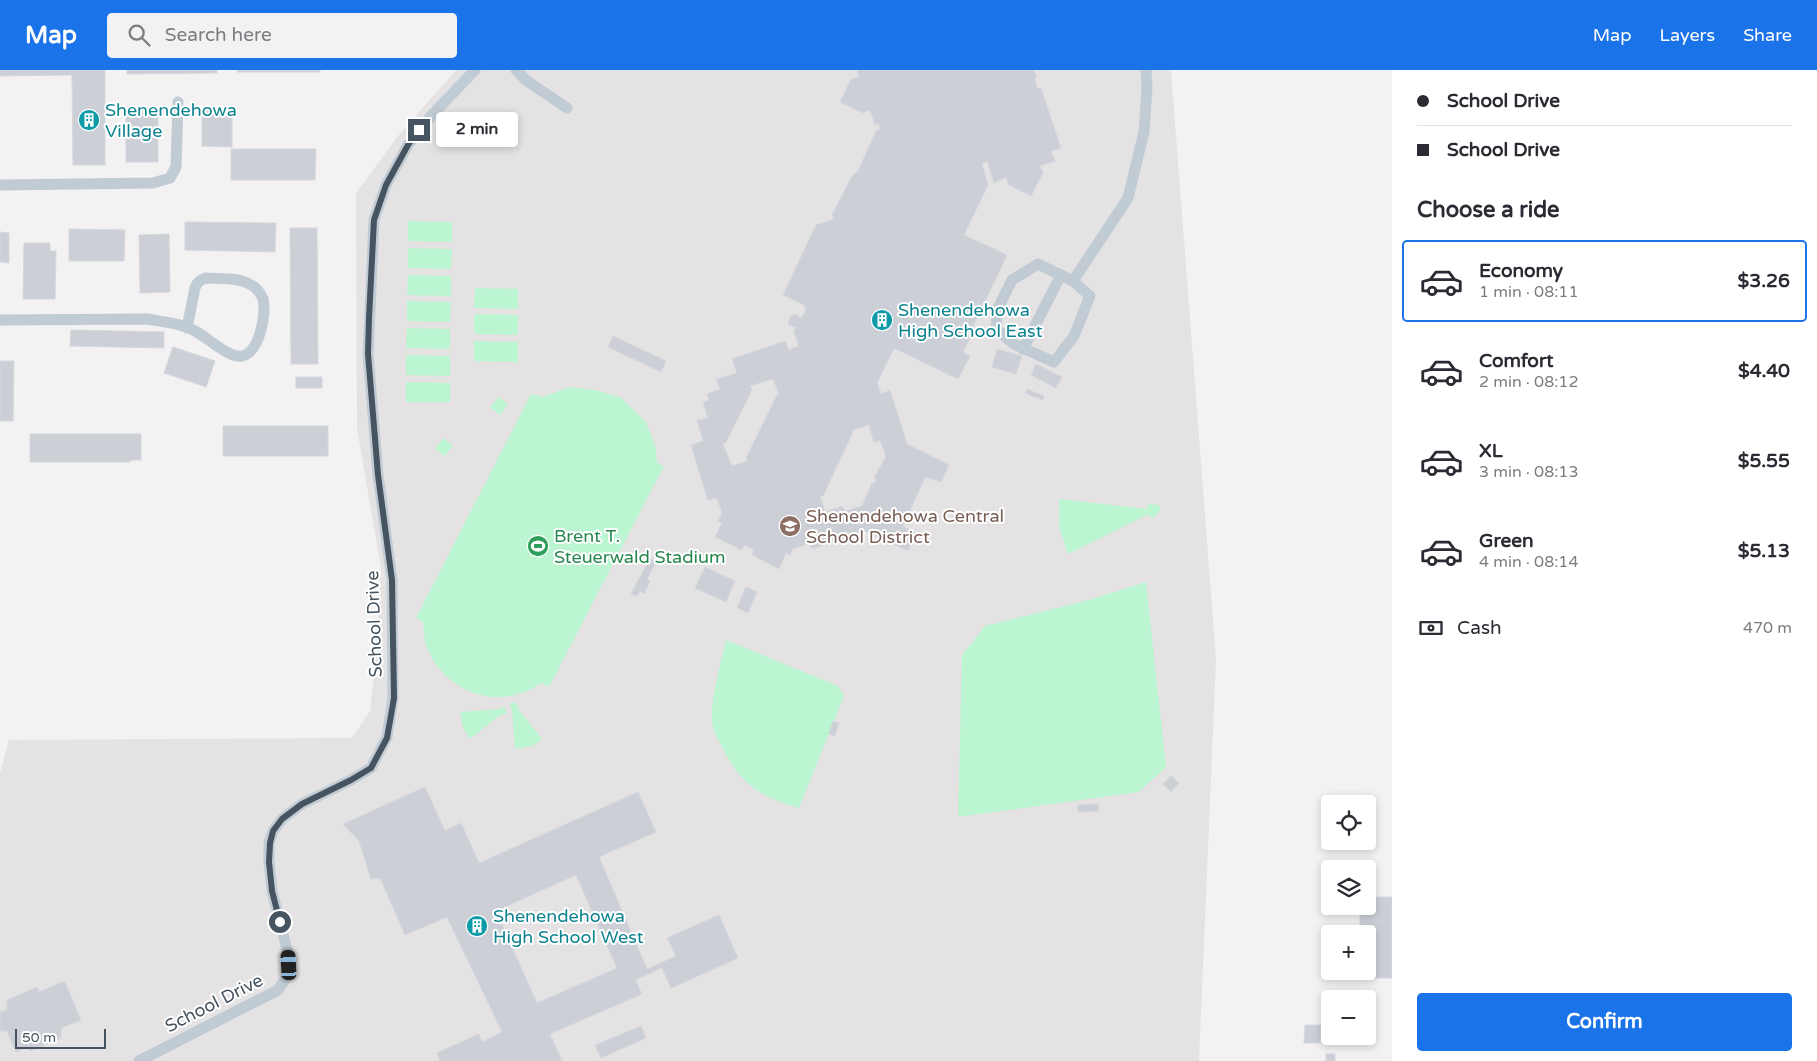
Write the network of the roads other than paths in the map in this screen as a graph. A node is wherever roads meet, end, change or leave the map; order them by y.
1 (475, 70) edge
2 (516, 70) edge
3 (1146, 70) edge
4 (178, 102) dead end
5 (567, 108) dead end
6 (0, 185) edge
7 (1061, 275) junction
8 (1073, 281) junction
9 (0, 320) edge
10 (187, 328) junction
11 (1023, 349) junction
12 (139, 1061) edge

1 - 12 street, School Drive
2 - 5 street
3 - 8 street
4 - 6 street
7 - 8 street
7 - 11 street
7 - 11 street
8 - 11 street
9 - 10 street
10 - 10 street

